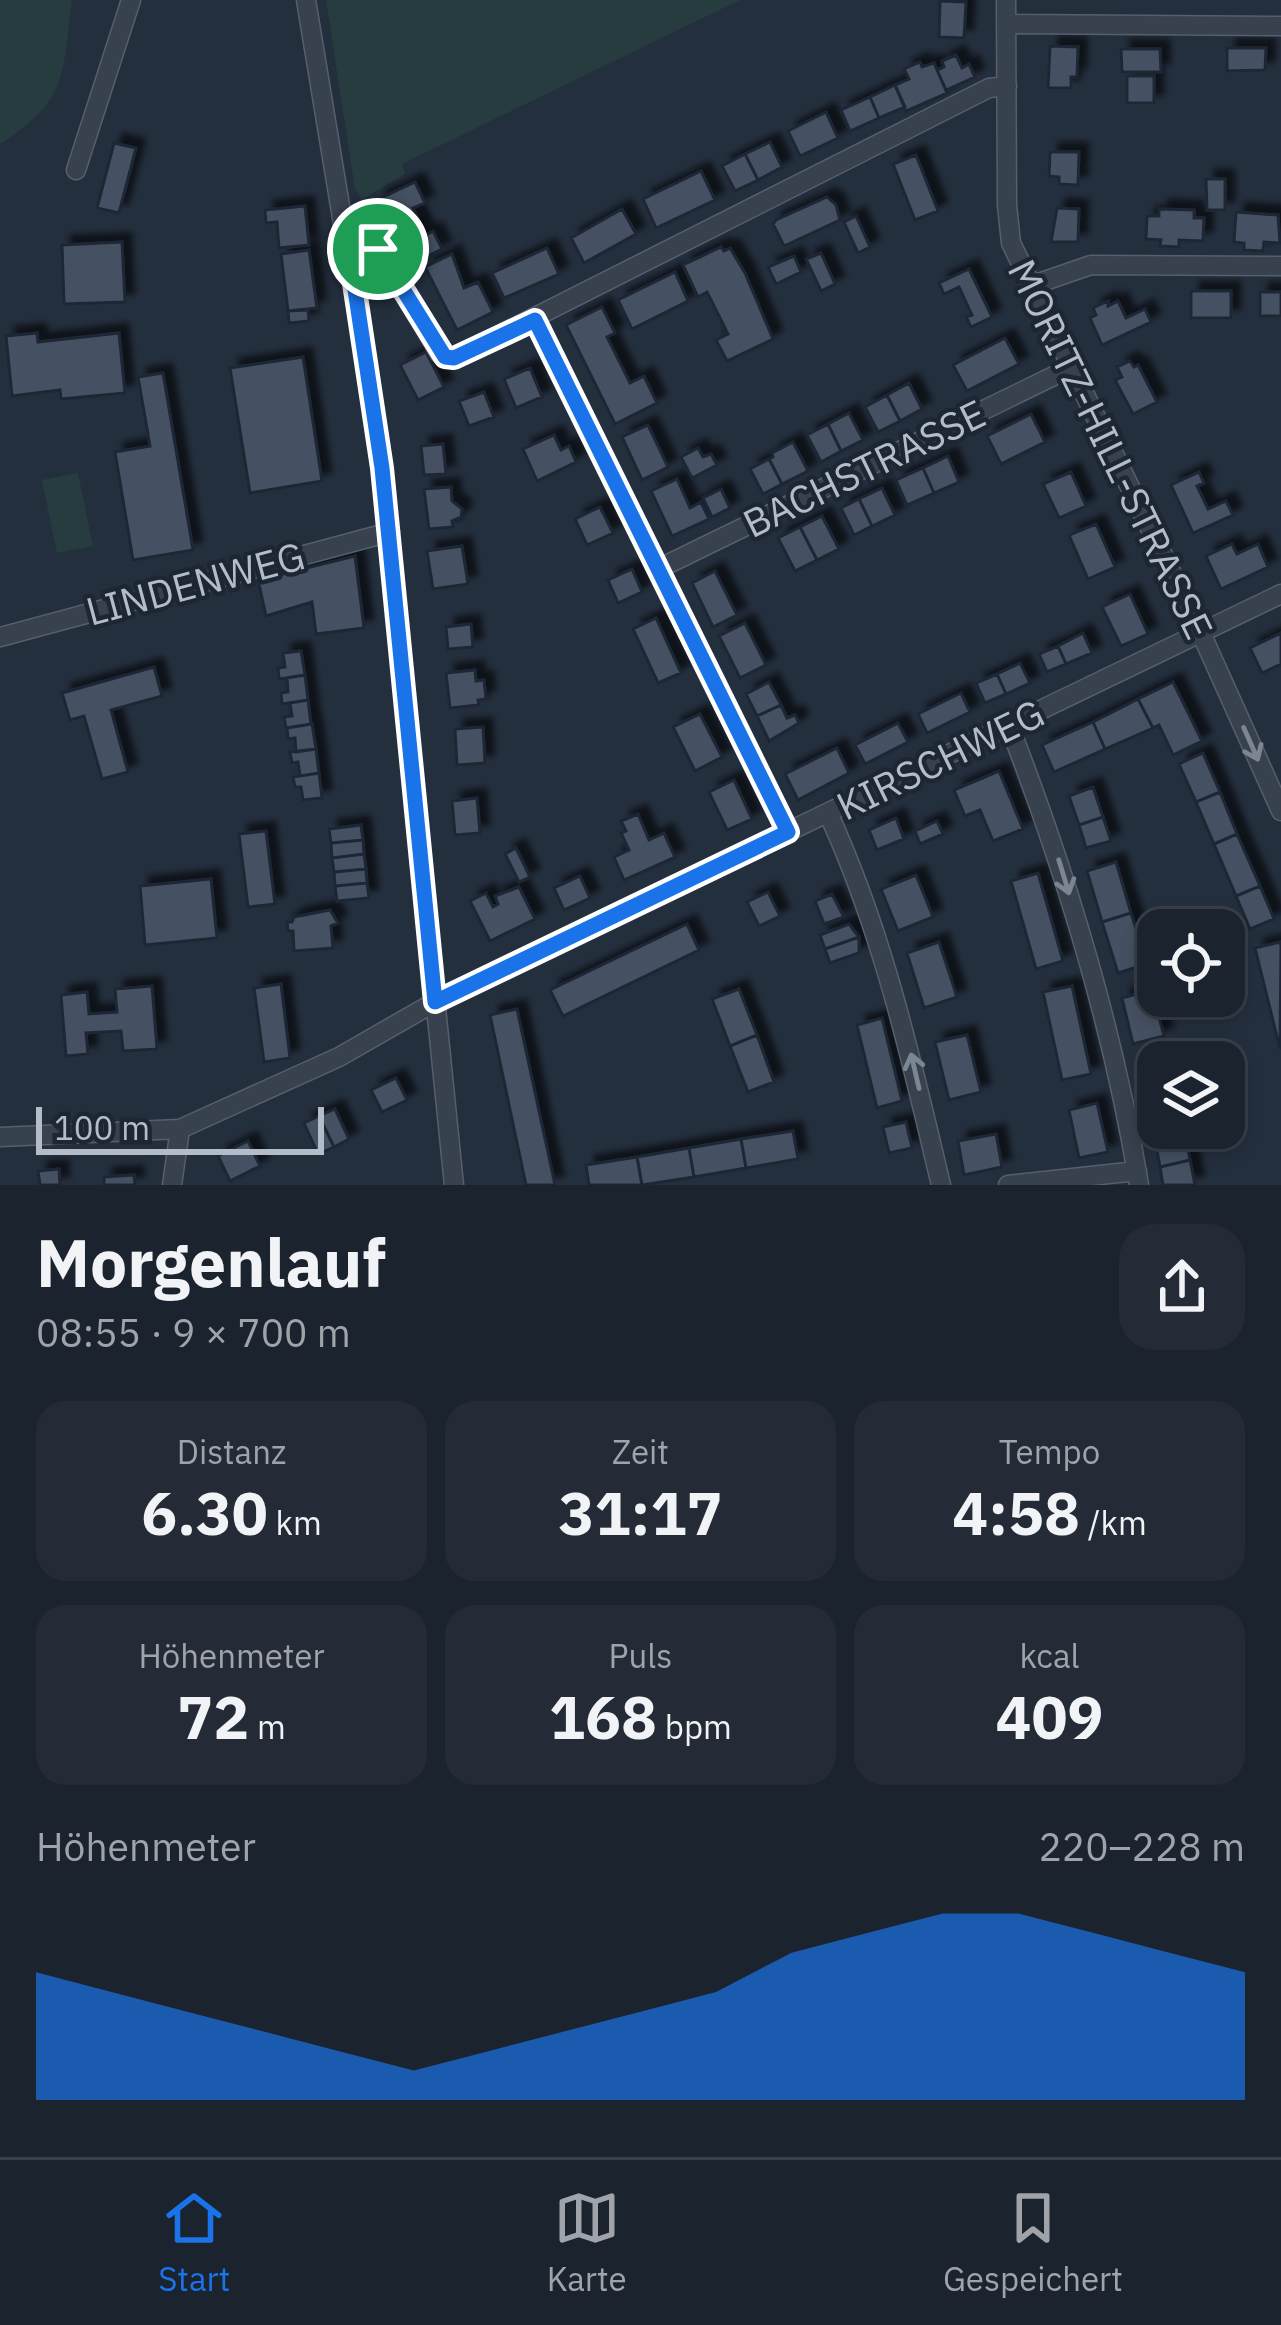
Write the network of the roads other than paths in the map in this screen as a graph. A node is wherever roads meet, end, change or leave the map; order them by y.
1 (131, 0) edge
2 (306, 0) edge
3 (1006, 0) edge
4 (1006, 24) junction
5 (1281, 26) edge
6 (1007, 86) junction
7 (76, 170) dead end
8 (347, 237) junction
9 (1281, 266) edge
10 (1030, 286) junction
11 (535, 320) junction
12 (1070, 368) junction
13 (390, 532) junction
14 (658, 569) junction
15 (1281, 594) edge
16 (1201, 632) junction
17 (0, 637) edge
18 (1009, 725) junction
19 (1281, 811) edge
20 (828, 813) junction
21 (788, 832) junction
22 (435, 1002) junction
23 (180, 1129) junction
24 (0, 1137) edge
25 (1138, 1178) edge
26 (172, 1185) edge
27 (454, 1185) edge
28 (941, 1185) edge
29 (1008, 1185) edge

1 - 7 street
2 - 8 street
3 - 4 street, MORITZ-HILL-STRASSE
4 - 5 street
4 - 6 street, MORITZ-HILL-STRASSE
6 - 10 street, MORITZ-HILL-STRASSE
6 - 11 street
8 - 11 street
8 - 13 street
9 - 10 street
10 - 12 street, MORITZ-HILL-STRASSE
11 - 14 street
12 - 14 street, BACHSTRASSE
12 - 16 street, MORITZ-HILL-STRASSE
13 - 17 street, LINDENWEG
13 - 22 street
14 - 21 street
15 - 16 street, KIRSCHWEG
16 - 18 street, KIRSCHWEG
16 -> 19 street, MORITZ-HILL-STRASSE
18 - 20 street, KIRSCHWEG
18 -> 25 street
20 - 21 street, KIRSCHWEG
28 -> 20 street
21 - 22 street, KIRSCHWEG
22 - 23 street, KIRSCHWEG
22 - 27 street
23 - 24 street, KIRSCHWEG
23 - 26 street
25 - 29 street

